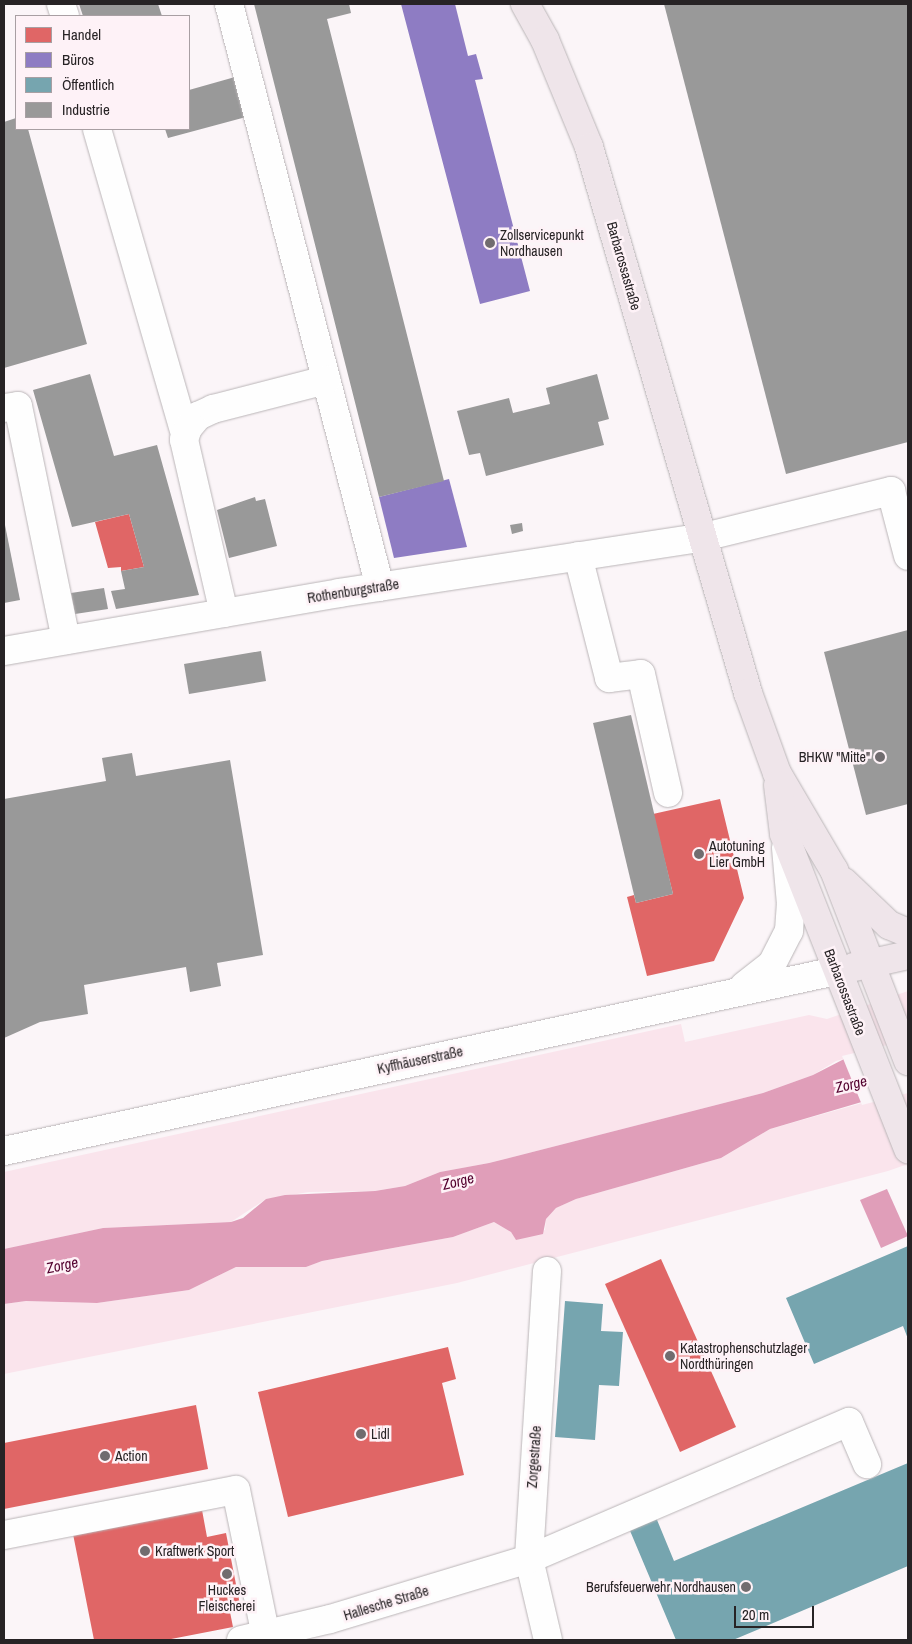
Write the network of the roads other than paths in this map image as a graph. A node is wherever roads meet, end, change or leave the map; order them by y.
1 (229, 4) edge
2 (524, 4) edge
3 (97, 130) edge
4 (326, 380) junction
5 (4, 408) edge
6 (185, 434) junction
7 (704, 537) junction
8 (578, 556) junction
9 (908, 556) edge
10 (380, 587) junction
11 (224, 613) junction
12 (66, 640) junction
13 (4, 650) edge
14 (777, 773) junction
15 (668, 793) dead end
16 (784, 834) junction
17 (834, 870) junction
18 (908, 933) edge
19 (908, 955) edge
20 (870, 964) junction
21 (836, 970) junction
22 (735, 991) junction
23 (908, 1061) edge
24 (908, 1149) edge
25 (4, 1150) edge
26 (546, 1271) dead end
27 (867, 1464) dead end
28 (4, 1535) edge
29 (529, 1560) junction
30 (254, 1638) edge
31 (548, 1640) edge

1 - 4 street
2 - 7 main road, Barbarossastraße
3 - 6 street
4 - 6 street
4 - 10 street
5 - 12 street
6 - 11 street
7 - 8 street, Rothenburgstraße
7 - 9 street
7 - 14 main road, Barbarossastraße
8 - 10 street, Rothenburgstraße
8 - 15 street
10 - 11 street, Rothenburgstraße
11 - 12 street, Rothenburgstraße
12 - 13 street, Rothenburgstraße
14 - 16 main road, Barbarossastraße
14 - 17 main road, Barbarossastraße
16 - 21 main road, Barbarossastraße
16 - 22 street, Barbarossastraße
17 - 18 main road
17 - 20 main road, Barbarossastraße
19 - 20 main road
20 - 21 main road
20 - 23 main road, Barbarossastraße
21 - 22 street, Kyffhäuserstraße
21 - 24 main road, Barbarossastraße
22 - 25 street, Kyffhäuserstraße
26 - 29 street, Zorgestraße
27 - 29 street, Hallesche Straße
28 - 30 street
29 - 30 street, Hallesche Straße
29 - 31 street, Zorgestraße

